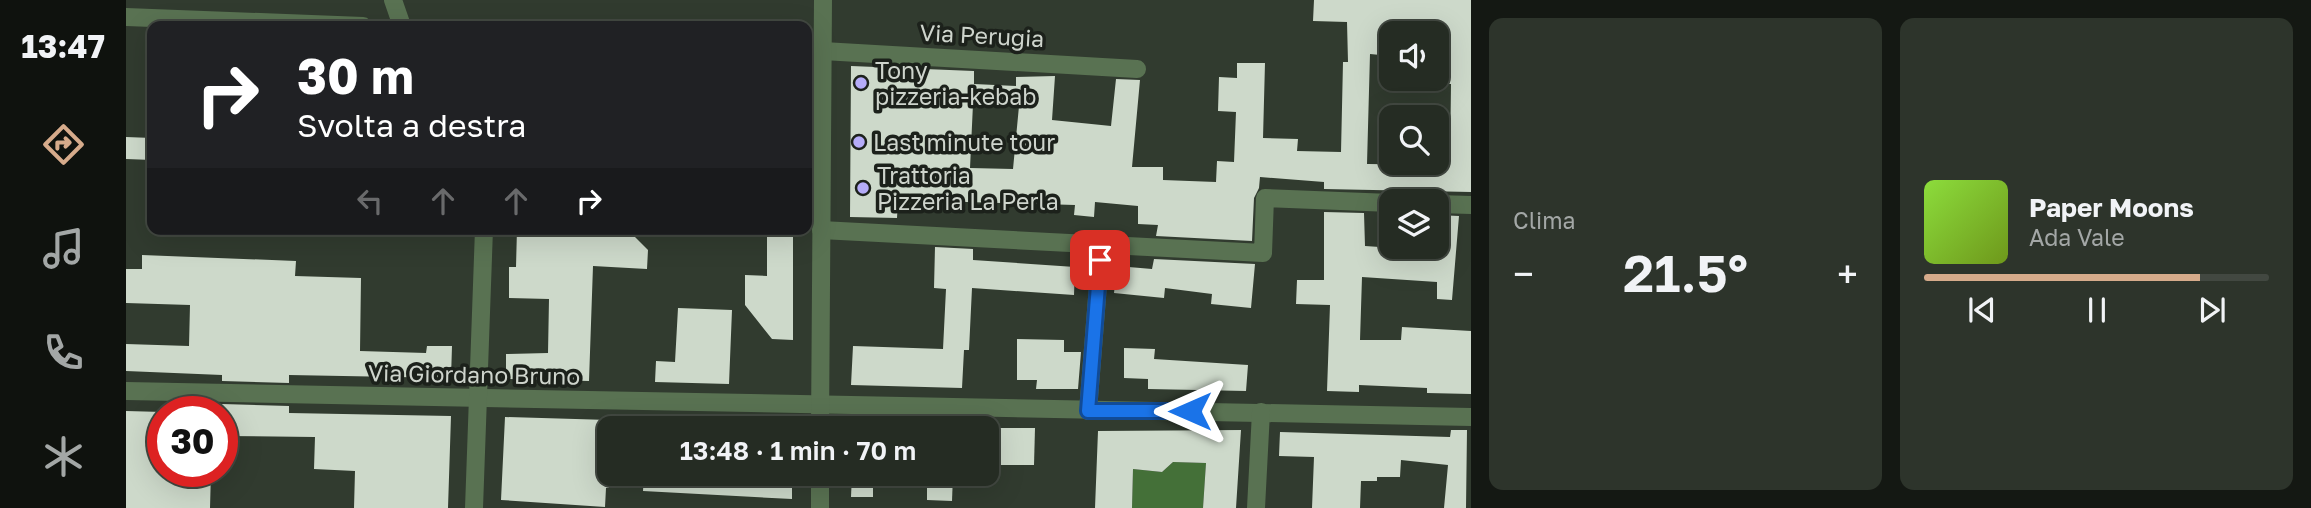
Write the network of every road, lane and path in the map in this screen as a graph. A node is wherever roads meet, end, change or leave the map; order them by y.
1 (393, 0) edge
2 (823, 0) edge
3 (126, 18) edge
4 (215, 21) edge
5 (400, 21) edge
6 (815, 27) edge
7 (823, 51) junction
8 (1137, 69) dead end
9 (1379, 203) edge
10 (1449, 204) edge
11 (1471, 205) edge
12 (821, 230) junction
13 (484, 235) edge
14 (1100, 260) dead end
15 (126, 391) edge
16 (478, 398) junction
17 (820, 406) junction
18 (1088, 411) junction
19 (1261, 412) junction
20 (820, 416) edge
21 (1471, 417) edge
22 (820, 486) edge
23 (474, 508) edge
24 (820, 508) edge
25 (1256, 508) edge

1 - 5 street
2 - 6 street
3 - 4 street
6 - 7 street
7 - 8 street, Via Perugia
7 - 12 street
9 - 12 street
10 - 11 street
12 - 17 street
13 - 16 street
14 - 18 street
15 - 16 street, Via Giordano Bruno
16 - 17 street, Via Giordano Bruno
16 - 23 street
17 - 18 street, Via Giordano Bruno
17 - 20 street
18 - 19 street, Via Giordano Bruno
19 - 21 street, Via Giordano Bruno
19 - 25 street
22 - 24 street

